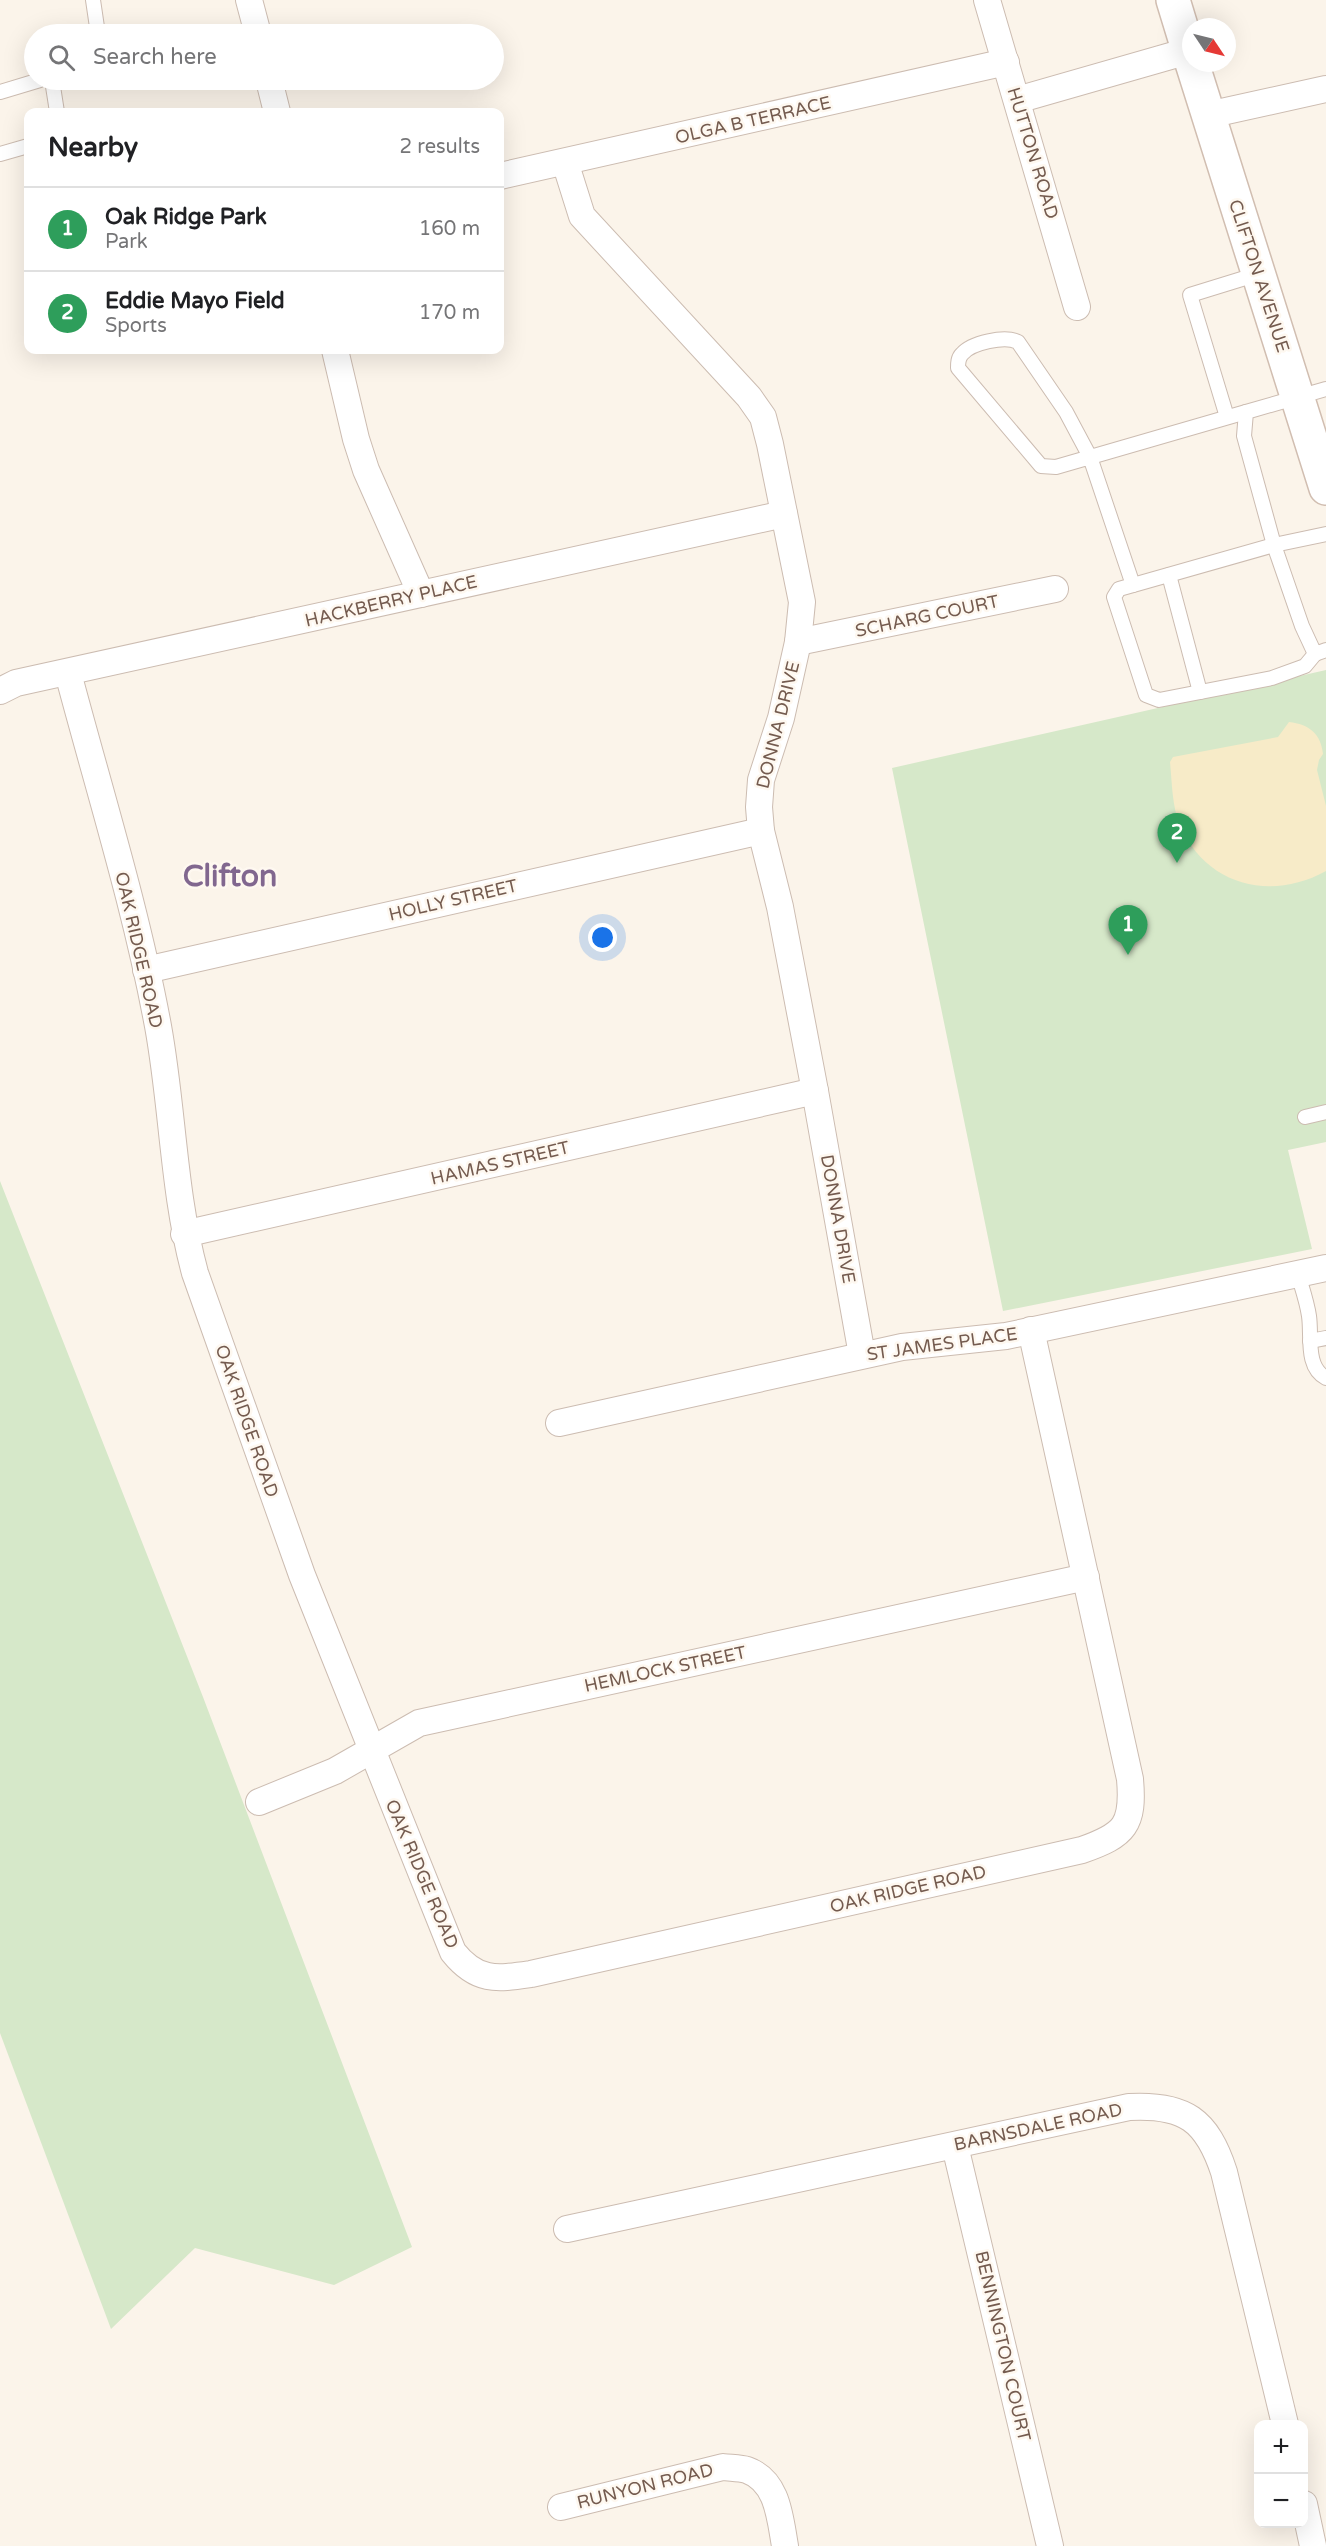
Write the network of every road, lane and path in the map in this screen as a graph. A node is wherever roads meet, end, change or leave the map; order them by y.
1 (93, 0) edge
2 (249, 0) edge
3 (987, 0) edge
4 (1173, 0) edge
5 (97, 24) edge
6 (255, 24) edge
7 (1182, 31) edge
8 (1182, 60) edge
9 (1006, 62) junction
10 (1194, 72) edge
11 (24, 85) edge
12 (1326, 89) edge
13 (54, 90) edge
14 (272, 90) edge
15 (0, 92) edge
16 (1017, 100) junction
17 (56, 108) edge
18 (276, 108) edge
19 (1208, 115) junction
20 (24, 147) edge
21 (0, 154) edge
22 (565, 162) junction
23 (504, 175) edge
24 (1258, 274) junction
25 (1077, 307) dead end
26 (336, 354) edge
27 (1312, 393) edge
28 (1246, 412) junction
29 (1227, 417) junction
30 (1090, 457) junction
31 (1323, 469) edge
32 (784, 514) junction
33 (1326, 534) edge
34 (1274, 545) junction
35 (1169, 574) junction
36 (1133, 585) junction
37 (1055, 589) dead end
38 (421, 594) junction
39 (798, 642) junction
40 (1320, 652) edge
41 (68, 673) junction
42 (0, 691) edge
43 (1200, 692) junction
44 (761, 831) junction
45 (146, 970) junction
46 (815, 1091) junction
47 (1326, 1112) edge
48 (1305, 1117) dead end
49 (184, 1234) junction
50 (1326, 1268) edge
51 (1298, 1274) junction
52 (1031, 1330) junction
53 (1326, 1338) edge
54 (1311, 1348) junction
55 (862, 1355) junction
56 (1326, 1378) edge
57 (559, 1422) dead end
58 (1086, 1577) junction
59 (372, 1752) junction
60 (259, 1802) dead end
61 (955, 2145) junction
62 (567, 2229) dead end
63 (1284, 2420) edge
64 (561, 2507) dead end
65 (1308, 2523) edge
66 (785, 2546) edge
67 (1050, 2546) edge
68 (1313, 2546) edge

1 - 5 lane
2 - 6 street
3 - 9 street, HUTTON ROAD
4 - 7 main road, CLIFTON AVENUE
8 - 16 street
9 - 16 street, HUTTON ROAD
9 - 22 street, OLGA B TERRACE
10 - 19 main road, CLIFTON AVENUE
11 - 15 lane
12 - 19 street
13 - 17 lane
14 - 18 street
16 - 25 street, HUTTON ROAD
19 - 24 main road, CLIFTON AVENUE
20 - 21 lane
22 - 23 street, OLGA B TERRACE
22 - 32 street, DONNA DRIVE
24 - 27 main road, CLIFTON AVENUE
24 - 29 lane
26 - 38 street
27 - 28 lane
27 - 31 main road, CLIFTON AVENUE
28 - 29 lane
28 - 34 lane
29 - 30 lane
30 - 30 lane
30 - 36 lane
32 - 38 street, HACKBERRY PLACE
32 - 39 street, DONNA DRIVE
33 - 34 lane
34 - 35 lane
34 - 40 lane
35 - 36 lane
35 - 43 lane
36 - 43 lane
37 - 39 street, SCHARG COURT
38 - 41 street, HACKBERRY PLACE
39 - 44 street, DONNA DRIVE
40 - 43 lane
41 - 42 street, HACKBERRY PLACE
41 - 45 street, OAK RIDGE ROAD
44 - 45 street, HOLLY STREET
44 - 46 street, DONNA DRIVE
45 - 49 street, OAK RIDGE ROAD
46 - 49 street, HAMAS STREET
46 - 55 street, DONNA DRIVE
47 - 48 lane
49 - 59 street, OAK RIDGE ROAD
50 - 51 street, ST JAMES PLACE
51 - 52 street, ST JAMES PLACE
51 - 54 lane
52 - 55 street, ST JAMES PLACE
52 - 58 street, OAK RIDGE ROAD
53 - 54 lane
54 - 56 lane
55 - 57 street, ST JAMES PLACE
58 - 59 street, HEMLOCK STREET
58 - 59 street, OAK RIDGE ROAD
59 - 60 street, HEMLOCK STREET
61 - 62 street, BARNSDALE ROAD
61 - 63 street, BARNSDALE ROAD
61 - 67 street, BENNINGTON COURT
64 - 66 street, RUNYON ROAD
65 - 68 street

